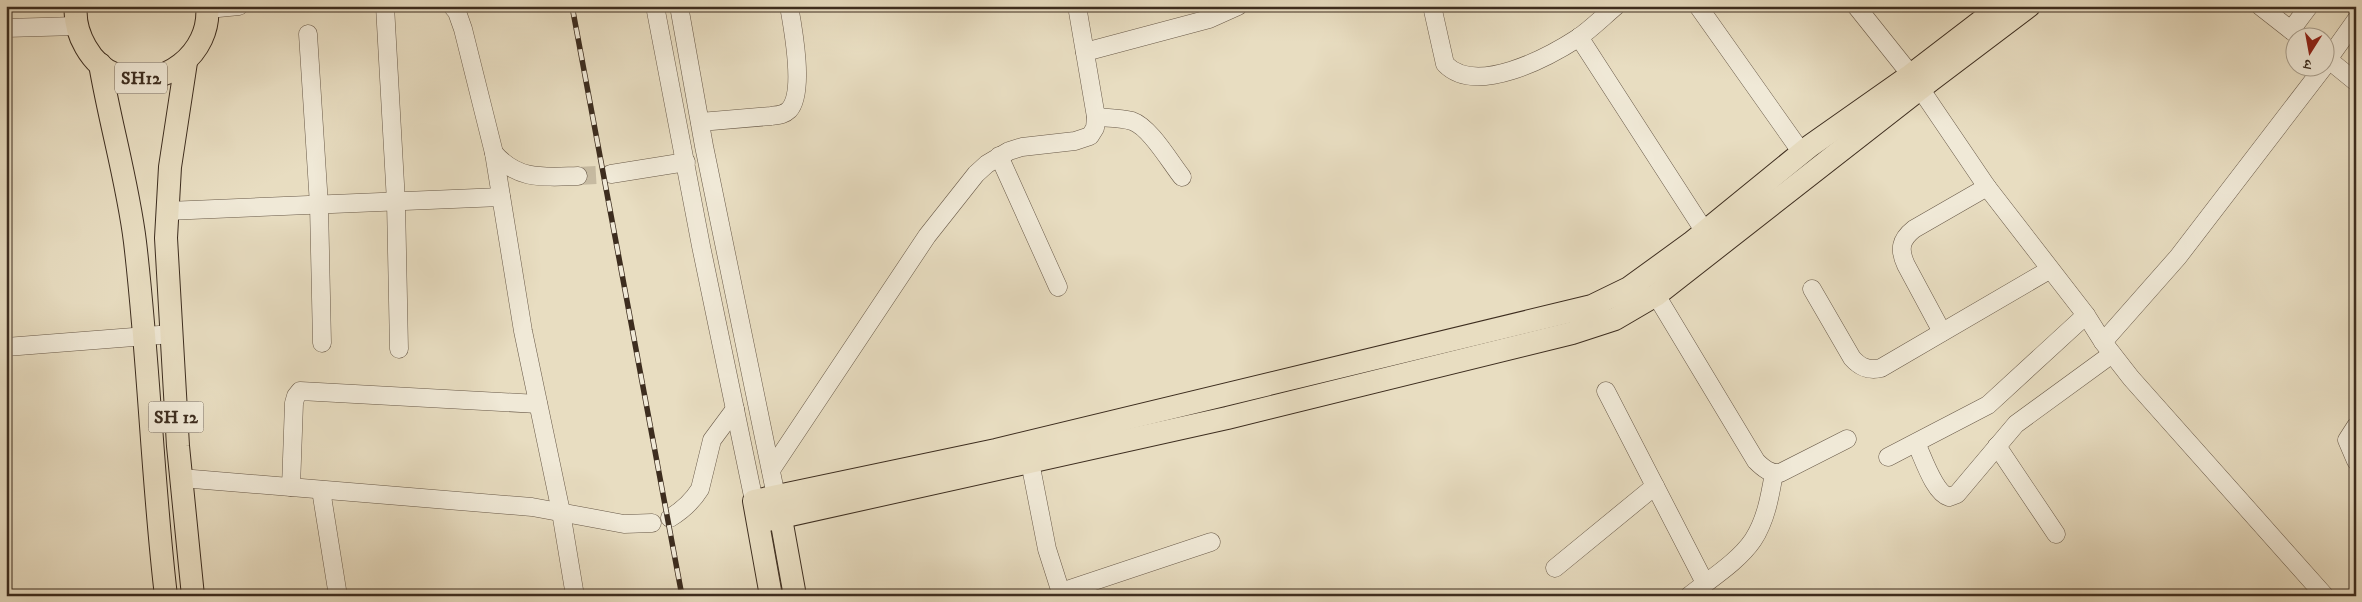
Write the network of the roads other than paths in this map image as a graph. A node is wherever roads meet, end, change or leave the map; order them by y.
1 (239, 6) edge
2 (385, 6) edge
3 (452, 6) edge
4 (655, 6) edge
5 (679, 6) edge
6 (789, 6) edge
7 (1077, 6) edge
8 (1238, 6) edge
9 (1432, 6) edge
10 (1616, 6) edge
11 (1698, 6) edge
12 (1856, 6) edge
13 (2001, 6) edge
14 (2029, 6) edge
15 (2260, 6) edge
16 (2309, 6) edge
17 (208, 7) edge
18 (76, 16) edge
19 (2356, 20) edge
20 (6, 28) edge
21 (2288, 28) edge
22 (2299, 28) edge
23 (308, 34) dead end
24 (1580, 36) junction
25 (2334, 50) edge
26 (1085, 52) junction
27 (186, 62) junction
28 (100, 64) junction
29 (2334, 68) edge
30 (2313, 78) edge
31 (1916, 82) junction
32 (2356, 82) edge
33 (1096, 118) junction
34 (700, 122) junction
35 (1802, 152) junction
36 (494, 153) junction
37 (999, 156) junction
38 (686, 162) junction
39 (611, 174) tunnel mouth
40 (578, 176) tunnel mouth
41 (1182, 177) dead end
42 (1987, 187) junction
43 (501, 197) junction
44 (396, 202) junction
45 (319, 205) junction
46 (167, 211) junction
47 (1705, 232) junction
48 (166, 238) joint
49 (135, 239) joint
50 (2049, 270) junction
51 (1058, 287) dead end
52 (1812, 288) dead end
53 (1656, 295) junction
54 (2086, 315) junction
55 (1942, 332) junction
56 (172, 334) junction
57 (145, 337) junction
58 (322, 343) dead end
59 (6, 347) edge
60 (2108, 348) junction
61 (399, 349) dead end
62 (1606, 391) dead end
63 (538, 404) junction
64 (735, 408) junction
65 (2356, 426) edge
66 (1847, 439) dead end
67 (1916, 442) junction
68 (1997, 446) junction
69 (1888, 457) dead end
70 (2356, 461) edge
71 (1030, 462) junction
72 (771, 470) junction
73 (1774, 474) junction
74 (181, 478) junction
75 (1655, 486) junction
76 (291, 487) junction
77 (321, 490) junction
78 (779, 507) junction
79 (561, 512) junction
80 (756, 512) junction
81 (670, 518) dead end
82 (652, 523) dead end
83 (2056, 534) dead end
84 (1211, 542) dead end
85 (1555, 568) dead end
86 (1705, 582) junction
87 (1062, 594) edge
88 (166, 596) edge
89 (193, 596) edge
90 (338, 596) edge
91 (575, 596) edge
92 (771, 596) edge
93 (795, 596) edge
94 (1689, 596) edge
95 (2325, 596) edge

1 - 17 street
2 - 44 street
3 - 36 street
4 - 38 street
5 - 34 street
6 - 34 street
7 - 26 street
8 - 26 street
9 - 24 street
10 - 24 street
11 - 35 street
12 - 31 street
13 - 31 main road
14 - 31 main road
15 - 21 street
16 - 22 street
17 - 27 main road, SH12
18 - 20 street
18 - 28 main road, SH12
19 - 25 street
23 - 45 street
24 - 47 street
26 - 33 street
27 - 28 main road, SH12
27 - 46 main road, SH12
28 - 49 main road, SH12
29 - 32 street
30 - 60 street
31 - 35 main road
31 - 42 street
31 - 53 main road
33 - 37 street
33 - 41 street
34 - 72 street
35 - 47 main road
36 - 40 street
36 - 43 street
37 - 51 street
37 - 72 street
38 - 39 street
38 - 64 street
42 - 50 street
42 - 55 street
43 - 44 street
43 - 63 street
44 - 45 street
44 - 61 street
45 - 46 street
45 - 58 street
46 - 48 main road, SH12
47 - 78 main road
48 - 56 main road, SH 12
49 - 57 main road, SH 12
50 - 54 street
50 - 55 street
52 - 55 street
53 - 71 main road
53 - 73 street
54 - 60 street
54 - 67 street
56 - 57 street
56 - 74 main road, SH 12
57 - 59 street
57 - 88 main road, SH 12
60 - 68 street
60 - 95 street
62 - 75 street
63 - 76 street
63 - 79 street
64 - 80 street
64 - 81 street
65 - 70 street
66 - 73 street
67 - 68 street
67 - 69 street
68 - 83 street
71 - 78 main road
71 - 87 street
72 - 78 street
73 - 86 street
74 - 76 street
74 - 89 main road, SH 12
75 - 85 street
75 - 86 street
76 - 77 street
77 - 79 street
77 - 90 street
78 - 80 main road
78 - 93 main road
79 - 82 street
79 - 91 street
80 - 92 main road
84 - 87 street
86 - 94 street

